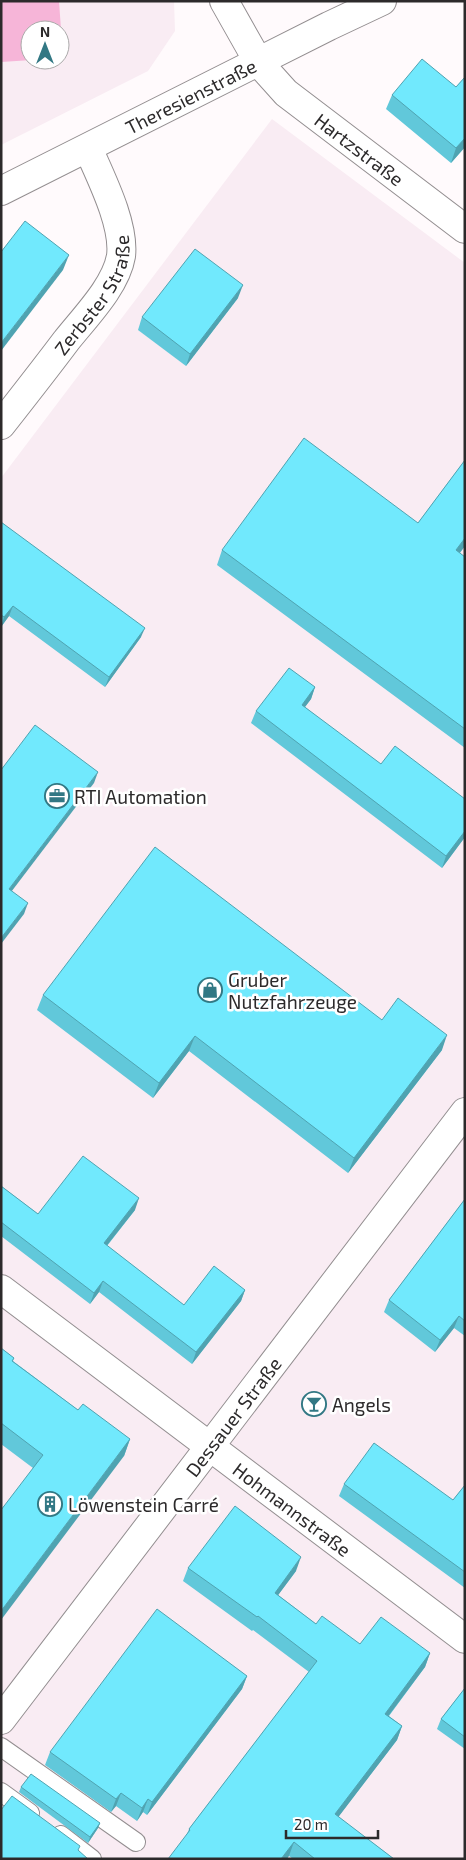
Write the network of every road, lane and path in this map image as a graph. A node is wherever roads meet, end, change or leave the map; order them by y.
1 (224, 1) edge
2 (382, 1) edge
3 (259, 63) junction
4 (88, 148) junction
5 (1, 191) edge
6 (465, 229) edge
7 (1, 425) edge
8 (465, 1112) edge
9 (1, 1289) edge
10 (210, 1447) junction
11 (465, 1638) edge
12 (1, 1720) edge
13 (1, 1746) edge
14 (1, 1792) edge
15 (136, 1842) dead end
16 (92, 1859) edge

1 - 3 street, Hartzstraße
2 - 3 street, Theresienstraße
3 - 4 street, Theresienstraße
3 - 6 street, Hartzstraße
4 - 5 street, Theresienstraße
4 - 7 street, Zerbster Straße
8 - 10 street, Dessauer Straße
9 - 10 street, Hohmannstraße
10 - 11 street, Hohmannstraße
10 - 12 street, Dessauer Straße
13 - 15 lane
14 - 16 lane

